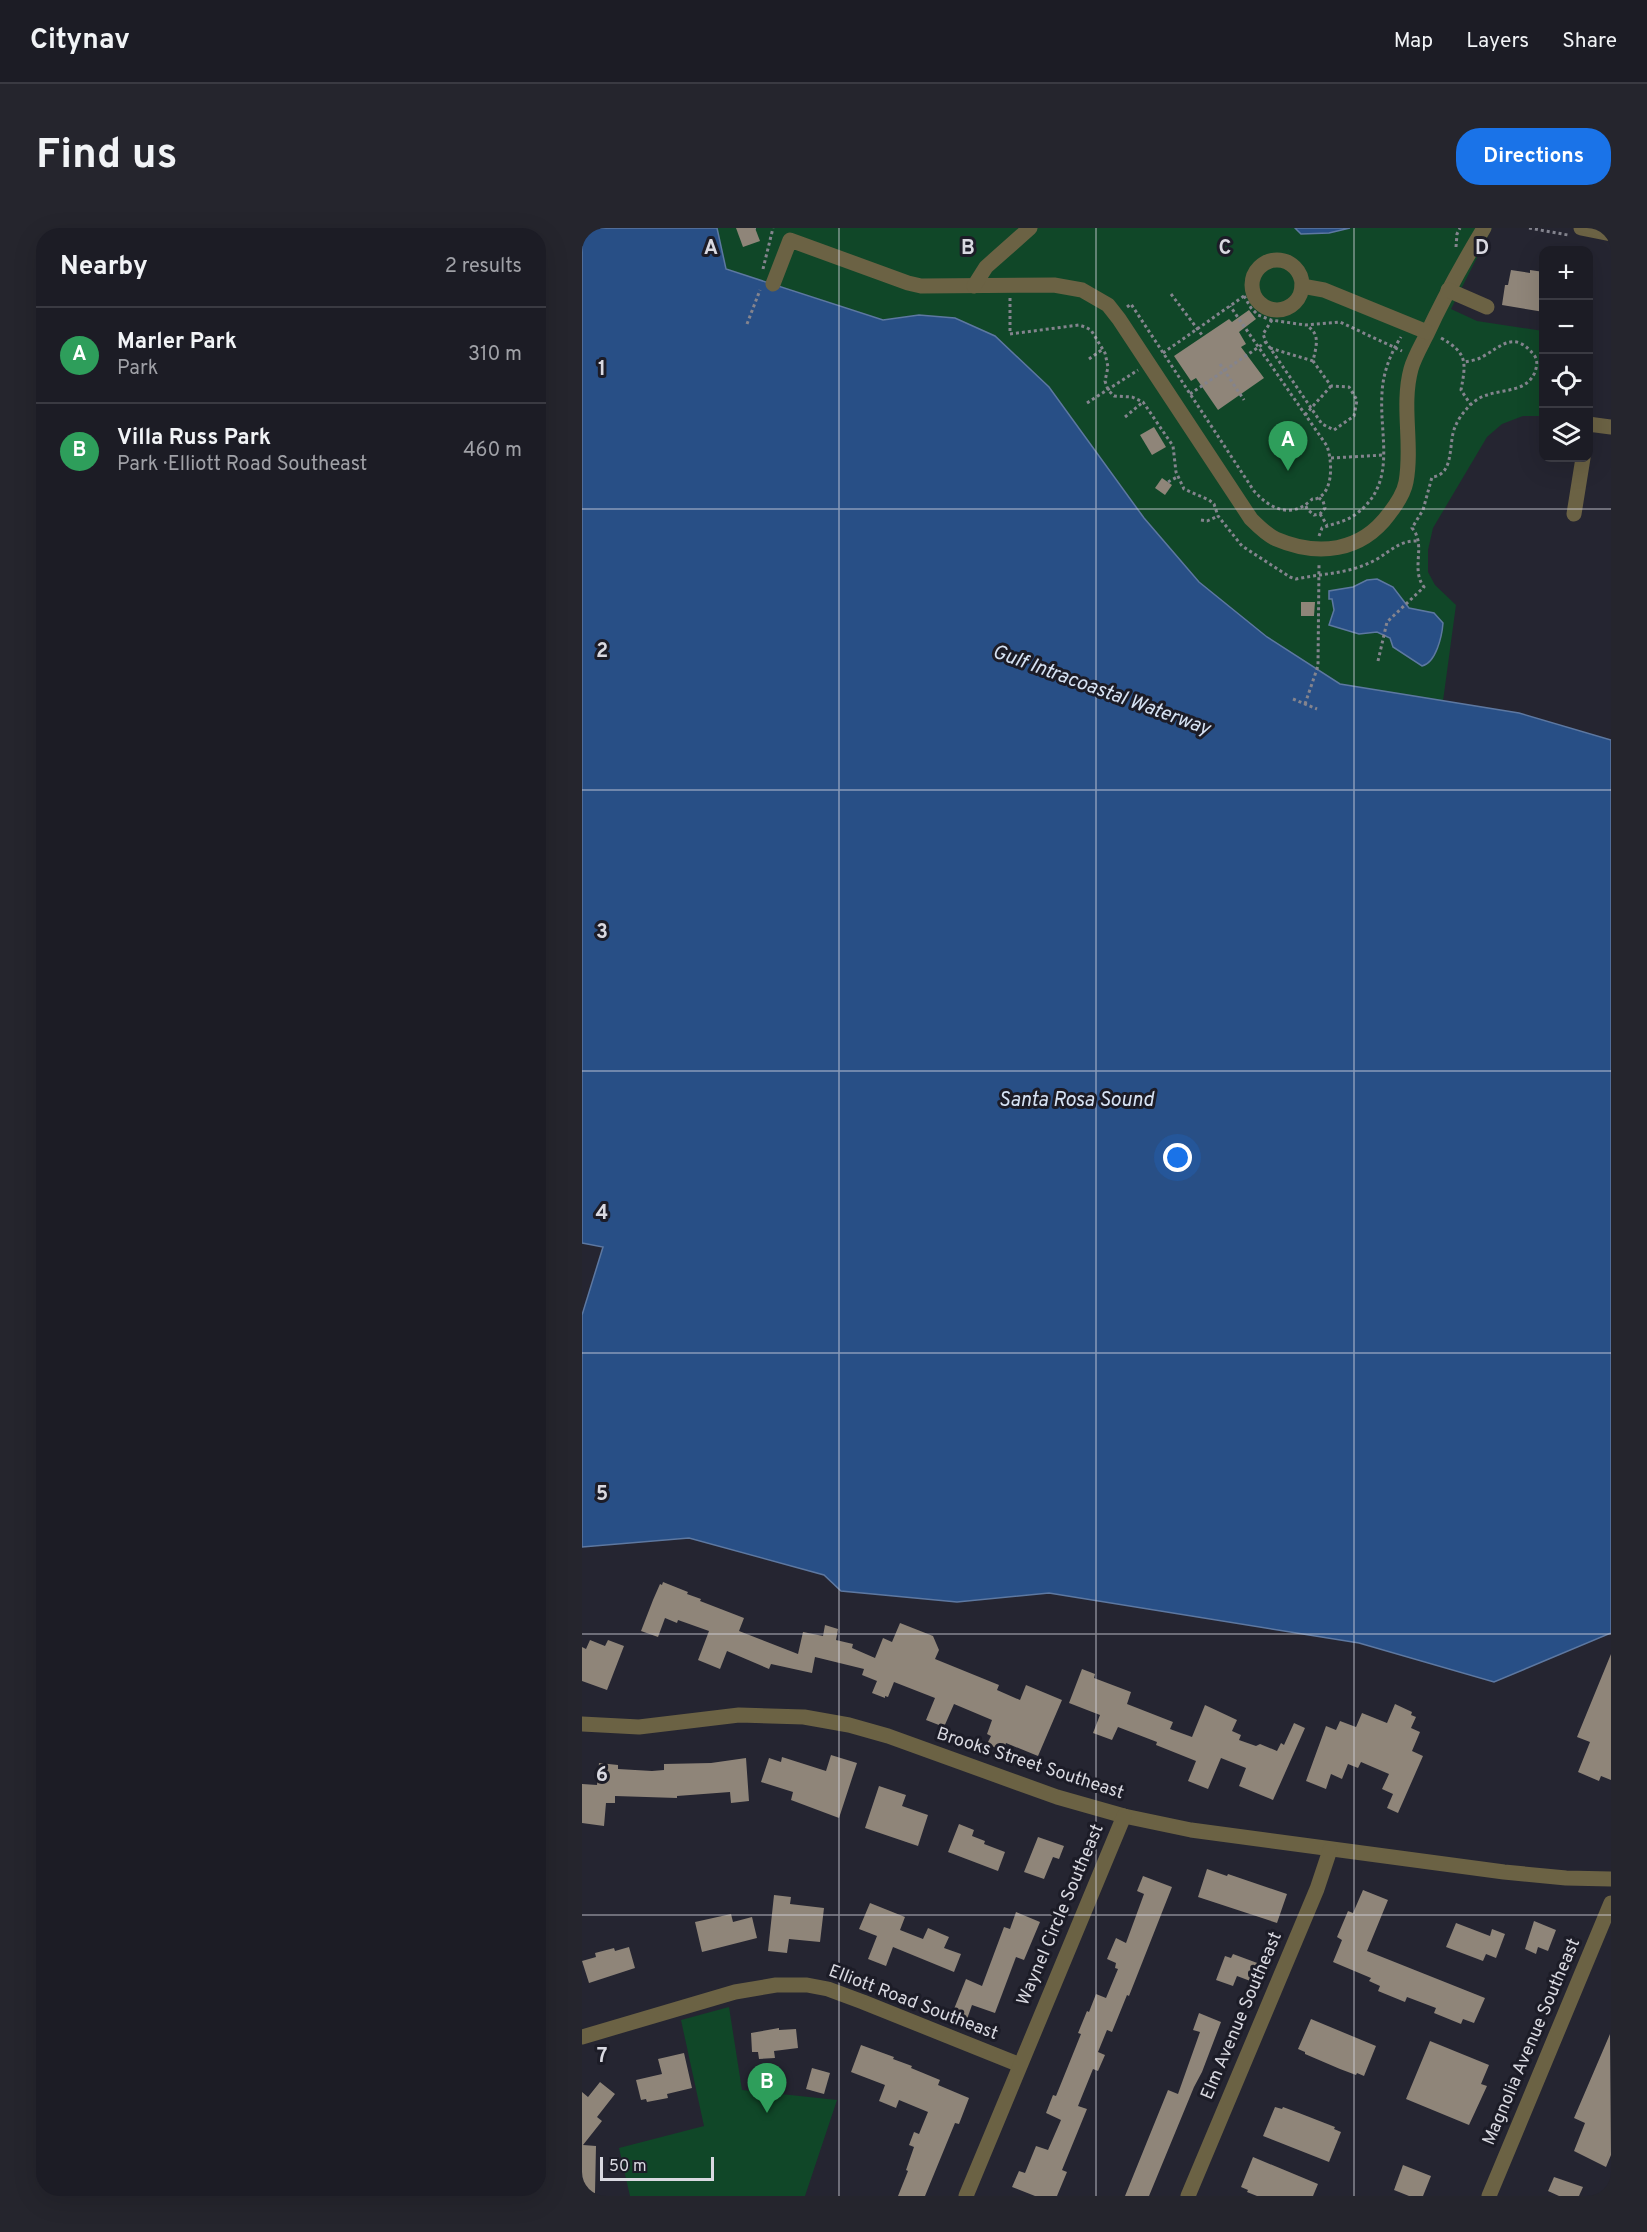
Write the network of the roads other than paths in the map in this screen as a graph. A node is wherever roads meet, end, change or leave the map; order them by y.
1 (1030, 228) edge
2 (1484, 228) edge
3 (1581, 228) edge
4 (1611, 234) edge
5 (773, 284) dead end
6 (974, 286) junction
7 (1302, 286) junction
8 (1448, 290) junction
9 (1487, 306) dead end
10 (1431, 338) junction
11 (1593, 425) edge
12 (1611, 427) edge
13 (1581, 462) edge
14 (1574, 514) dead end
15 (582, 1724) edge
16 (1124, 1816) junction
17 (1330, 1850) junction
18 (1611, 1879) edge
19 (1611, 1903) edge
20 (582, 2037) edge
21 (1020, 2065) junction
22 (966, 2196) edge
23 (1188, 2196) edge
24 (1489, 2196) edge

1 - 6 street
2 - 8 street
3 - 4 street
5 - 6 street
6 - 10 street
7 - 7 street
7 - 10 street
8 - 9 street
8 - 10 street
11 - 12 street
13 - 14 street
15 - 16 street, Brooks Street Southeast
16 - 17 street, Brooks Street Southeast
16 - 21 street, Waynel Circle Southeast
17 - 18 street, Brooks Street Southeast
17 - 23 street, Elm Avenue Southeast
19 - 24 street, Magnolia Avenue Southeast
20 - 21 street, Elliott Road Southeast
21 - 22 street, Waynel Circle Southeast

